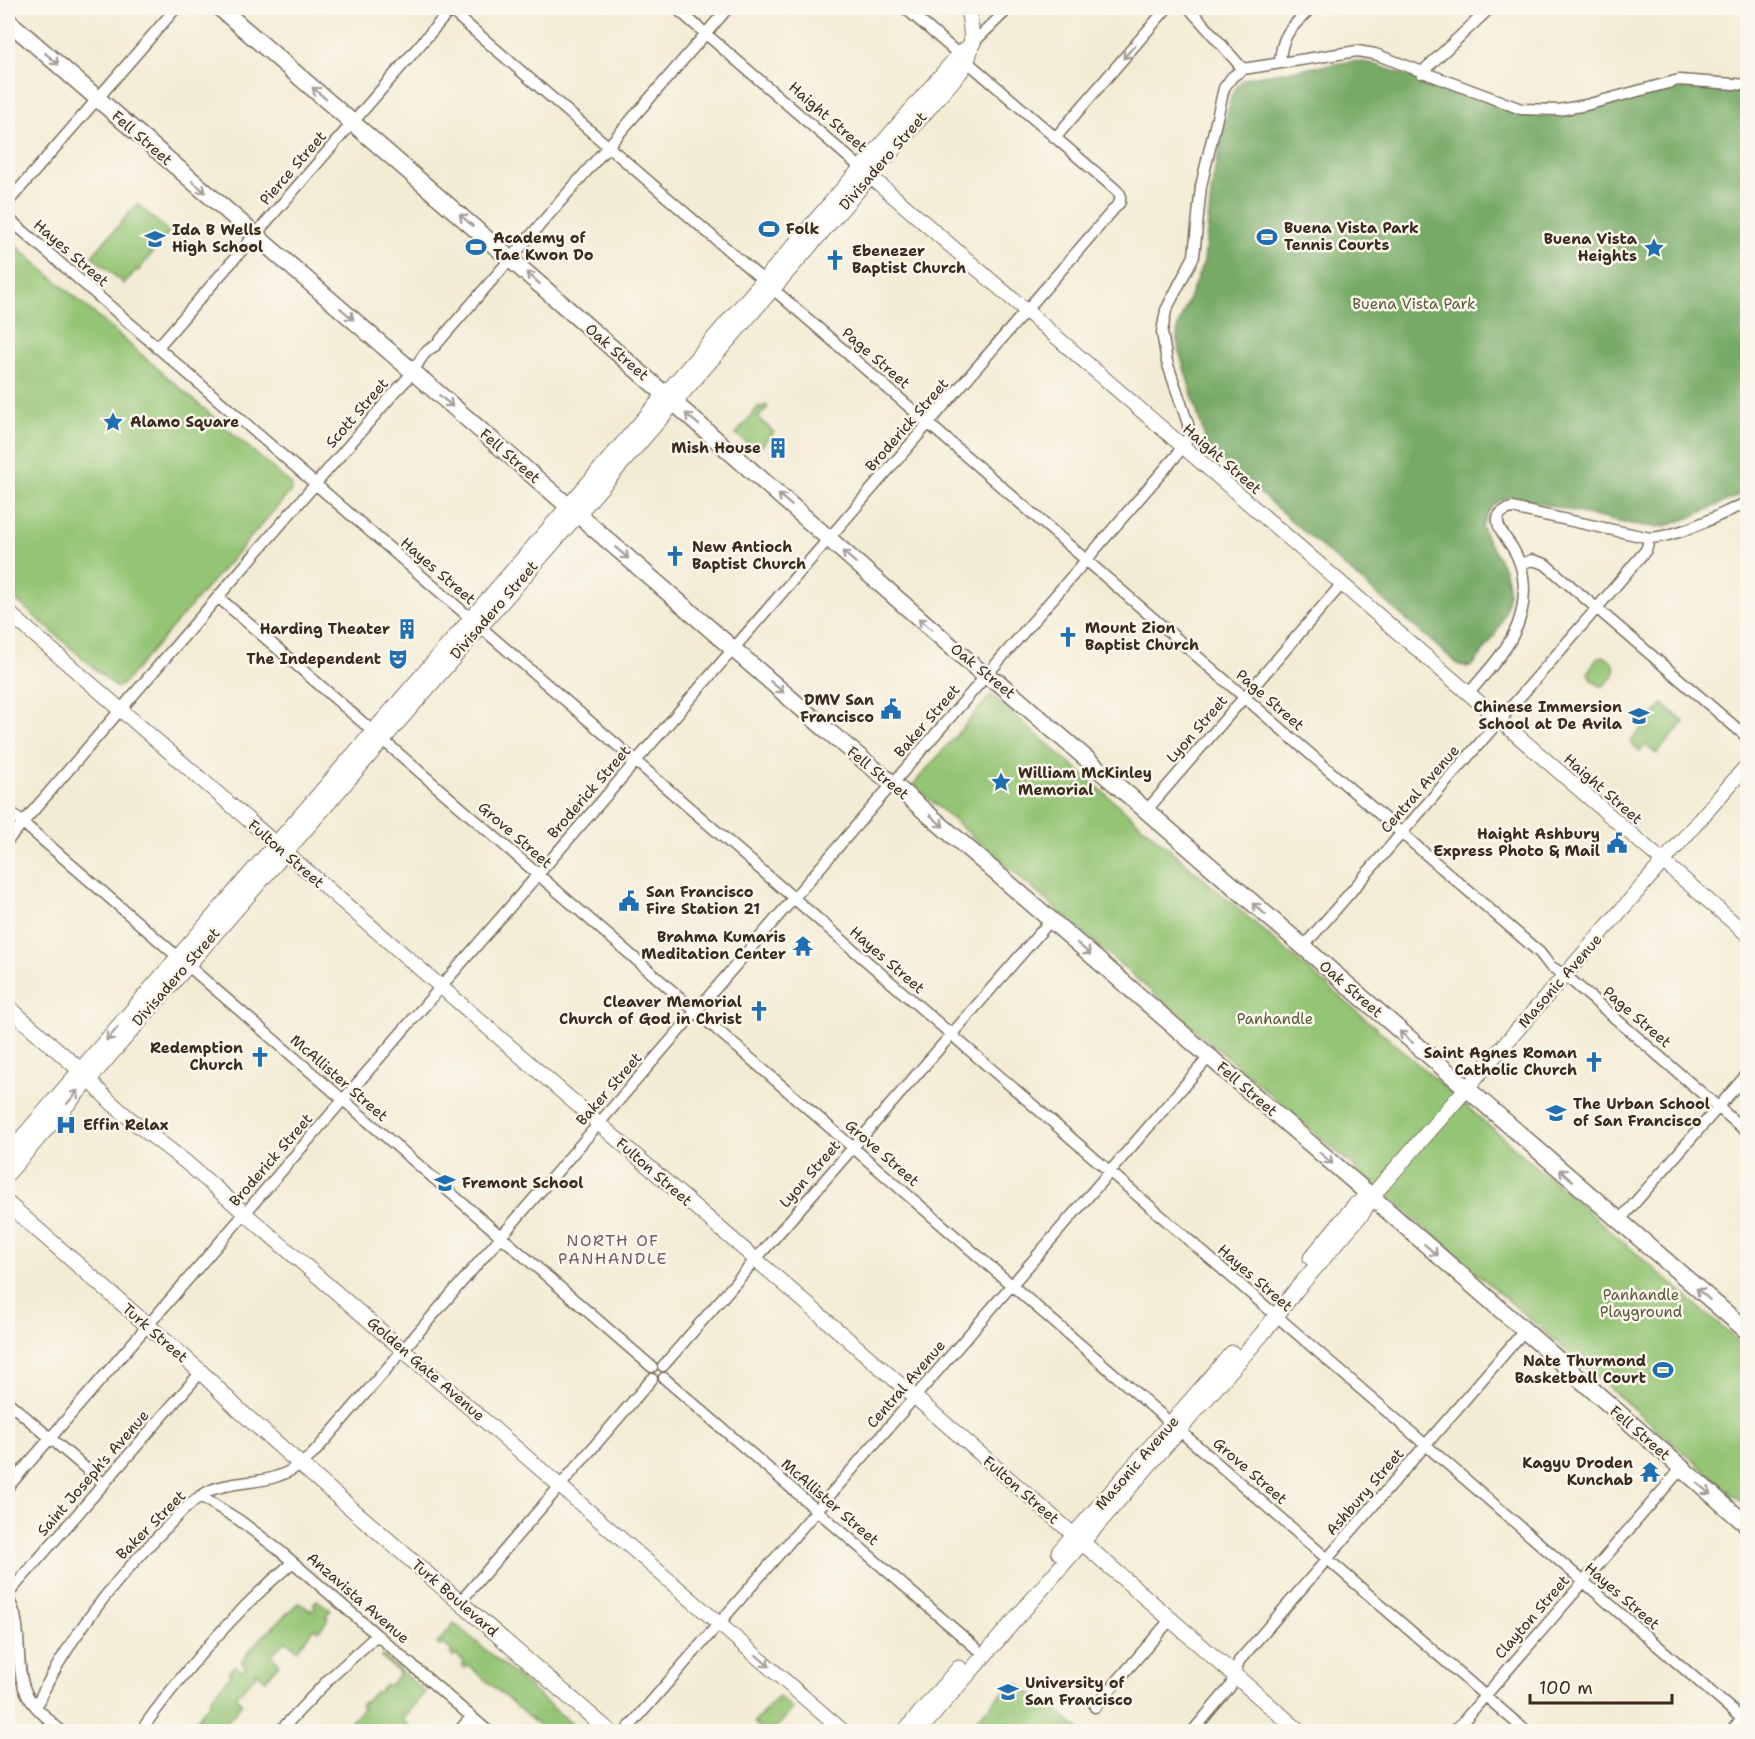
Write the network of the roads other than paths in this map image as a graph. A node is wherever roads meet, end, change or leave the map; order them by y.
1 (176, 8) edge
2 (220, 8) edge
3 (450, 8) edge
4 (676, 8) edge
5 (728, 8) edge
6 (905, 8) edge
7 (968, 8) edge
8 (1009, 8) edge
9 (1167, 8) edge
10 (1190, 8) edge
11 (1311, 8) edge
12 (1490, 8) edge
13 (8, 21) edge
14 (706, 33) junction
15 (973, 43) junction
16 (963, 58) junction
17 (1280, 63) junction
18 (1243, 69) junction
19 (1421, 73) junction
20 (1748, 85) edge
21 (97, 98) junction
22 (353, 122) junction
23 (1055, 138) junction
24 (608, 146) junction
25 (866, 172) junction
26 (8, 202) edge
27 (8, 218) edge
28 (255, 235) junction
29 (511, 259) junction
30 (768, 285) junction
31 (1026, 311) junction
32 (157, 348) junction
33 (413, 372) junction
34 (670, 399) junction
35 (928, 424) junction
36 (1182, 446) junction
37 (315, 484) junction
38 (1748, 502) edge
39 (573, 510) junction
40 (828, 538) junction
41 (1650, 538) junction
42 (1086, 560) junction
43 (1521, 564) junction
44 (1342, 584) junction
45 (218, 597) junction
46 (1597, 608) junction
47 (8, 612) edge
48 (475, 623) junction
49 (733, 649) junction
50 (985, 676) junction
51 (1468, 693) junction
52 (1244, 697) junction
53 (120, 710) junction
54 (1500, 721) junction
55 (378, 736) junction
56 (1748, 738) edge
57 (636, 762) junction
58 (1748, 764) edge
59 (891, 784) junction
60 (8, 810) edge
61 (1146, 812) junction
62 (22, 823) junction
63 (1402, 833) junction
64 (8, 840) edge
65 (280, 849) junction
66 (1663, 862) junction
67 (538, 875) junction
68 (793, 898) junction
69 (1051, 920) junction
70 (1748, 935) edge
71 (1303, 947) junction
72 (182, 962) junction
73 (1565, 975) junction
74 (441, 988) junction
75 (8, 1007) edge
76 (696, 1011) junction
77 (951, 1035) junction
78 (1209, 1057) junction
79 (1748, 1073) edge
80 (85, 1074) junction
81 (1466, 1089) junction
82 (342, 1100) junction
83 (1718, 1107) junction
84 (598, 1124) junction
85 (1748, 1133) edge
86 (853, 1148) junction
87 (8, 1154) edge
88 (1109, 1172) junction
89 (8, 1173) edge
90 (1371, 1197) junction
91 (8, 1204) edge
92 (245, 1213) junction
93 (1619, 1221) junction
94 (501, 1237) junction
95 (756, 1260) junction
96 (1011, 1285) junction
97 (1272, 1313) junction
98 (147, 1326) junction
99 (1524, 1331) junction
100 (1748, 1332) edge
101 (403, 1349) junction
102 (663, 1366) junction
103 (652, 1367) junction
104 (201, 1372) junction
105 (664, 1378) junction
106 (652, 1379) junction
107 (914, 1397) junction
108 (8, 1402) edge
109 (1175, 1426) junction
110 (50, 1438) junction
111 (1425, 1445) junction
112 (300, 1464) junction
113 (1681, 1469) junction
114 (104, 1484) junction
115 (560, 1486) junction
116 (8, 1487) edge
117 (200, 1496) junction
118 (816, 1510) junction
119 (1748, 1526) edge
120 (1078, 1539) junction
121 (1327, 1558) junction
122 (293, 1562) junction
123 (1583, 1582) junction
124 (8, 1594) edge
125 (8, 1599) edge
126 (460, 1602) junction
127 (1170, 1620) junction
128 (719, 1623) junction
129 (377, 1635) junction
130 (976, 1648) junction
131 (1234, 1674) junction
132 (1485, 1695) junction
133 (36, 1706) junction
134 (1095, 1707) dead end
135 (471, 1717) junction
136 (1745, 1718) edge
137 (62, 1731) edge
138 (140, 1731) edge
139 (279, 1731) edge
140 (458, 1731) edge
141 (489, 1731) edge
142 (610, 1731) edge
143 (625, 1731) edge
144 (844, 1731) edge
145 (904, 1731) edge
146 (918, 1731) edge
147 (1192, 1731) edge
148 (1300, 1731) edge
149 (1454, 1731) edge
150 (1527, 1731) edge
151 (1730, 1731) edge

1 - 21 street
22 -> 2 main road, Oak Street
3 - 22 street, Pierce Street
3 - 24 street, Page Street
4 - 14 street, Haight Street
5 - 14 street, Scott Street
6 - 16 street
7 - 15 main road
8 - 15 street
9 -> 23 street
10 - 18 street
11 - 17 street
12 - 19 street
13 -> 21 main road, Fell Street
14 - 24 street, Scott Street
14 - 25 street, Haight Street
15 - 16 main road, Divisadero Street
16 - 23 street
16 - 25 main road, Divisadero Street
17 - 18 street
17 - 19 street
18 - 36 street
19 - 20 street
21 - 26 street
21 -> 28 main road, Fell Street
22 - 28 street, Pierce Street
29 -> 22 main road, Oak Street
23 - 31 street, Broderick Street
24 - 29 street, Scott Street
24 - 30 street, Page Street
25 - 30 main road, Divisadero Street
25 - 31 street, Haight Street
27 - 32 street, Hayes Street
28 - 32 street, Pierce Street
28 -> 33 main road, Fell Street
29 - 33 street, Scott Street
34 -> 29 main road, Oak Street
30 - 34 main road, Divisadero Street
30 - 35 street, Page Street
31 - 35 street, Broderick Street
31 - 36 street, Haight Street
32 - 37 street, Hayes Street
33 - 37 street, Scott Street
33 -> 39 main road, Fell Street
34 - 39 main road, Divisadero Street
40 -> 34 main road, Oak Street
35 - 40 street, Broderick Street
35 - 42 street, Page Street
36 - 42 street, Baker Street
36 - 44 street, Haight Street
37 - 45 street, Scott Street
37 - 48 street, Hayes Street
38 - 41 street
39 - 48 main road, Divisadero Street
39 -> 49 main road, Fell Street
40 - 49 street, Broderick Street
50 -> 40 main road, Oak Street
41 - 43 street
41 - 46 street, Central Avenue
42 - 50 street, Baker Street
42 - 52 street, Page Street
43 - 46 street
43 - 51 street
44 - 51 street, Haight Street
44 - 52 street, Lyon Street
45 - 53 street, Scott Street
45 - 55 street, Grove Street
46 - 54 street, Central Avenue
46 - 56 street
47 - 53 street, Fulton Street
48 - 55 main road, Divisadero Street
48 - 57 street, Hayes Street
49 - 57 street, Broderick Street
49 -> 59 main road, Fell Street
50 - 59 street, Baker Street
50 - 61 main road, Oak Street
51 - 54 street, Haight Street
52 - 61 street, Lyon Street
52 - 63 street, Page Street
53 - 62 street, Scott Street
53 - 65 street, Fulton Street
54 - 63 street, Central Avenue
54 - 66 street, Haight Street
55 - 65 main road, Divisadero Street
55 - 67 street, Grove Street
57 - 67 street, Broderick Street
57 - 68 street, Hayes Street
58 - 66 street, Masonic Avenue
59 - 68 street, Baker Street
59 -> 69 main road, Fell Street
60 - 62 street, McAllister Street
71 -> 61 main road, Oak Street
62 - 64 street, Scott Street
62 - 72 street, McAllister Street
63 - 71 street, Central Avenue
63 - 73 street, Page Street
65 - 72 main road, Divisadero Street
65 - 74 street, Fulton Street
66 - 70 street, Haight Street
66 - 73 street, Masonic Avenue
67 - 74 street, Broderick Street
67 - 76 street, Grove Street
68 - 76 street, Baker Street
68 - 77 street, Hayes Street
69 - 77 street, Lyon Street
69 -> 78 main road, Fell Street
81 -> 71 main road, Oak Street
72 - 80 main road, Divisadero Street
72 - 82 street, McAllister Street
73 - 81 street, Masonic Avenue
73 - 83 street, Page Street
74 - 82 street, Broderick Street
74 - 84 street, Fulton Street
75 - 80 main road, Golden Gate Avenue
76 - 84 street, Baker Street
76 - 86 street, Grove Street
77 - 86 street, Lyon Street
77 - 88 street, Hayes Street
78 - 88 street, Central Avenue
78 -> 90 main road, Fell Street
79 - 83 street
80 - 87 main road, Divisadero Street
89 -> 80 main road, Divisadero Street
80 - 92 street, Golden Gate Avenue
81 - 90 main road, Masonic Avenue
93 -> 81 main road, Oak Street
82 - 92 street, Broderick Street
82 - 94 street, McAllister Street
83 - 85 street, Page Street
83 - 93 street
84 - 94 street, Baker Street
84 - 95 street, Fulton Street
86 - 95 street, Lyon Street
86 - 96 street, Grove Street
88 - 96 street, Central Avenue
88 - 97 street, Hayes Street
90 - 97 main road, Masonic Avenue
90 -> 99 main road, Fell Street
91 - 98 main road, Turk Street
92 - 98 street, Broderick Street
92 - 101 street, Golden Gate Avenue
100 -> 93 main road, Oak Street
94 - 101 street, Baker Street
94 - 103 street, McAllister Street
95 - 102 street, Lyon Street
95 - 107 street, Fulton Street
96 - 107 street, Central Avenue
96 - 109 street, Grove Street
97 - 109 main road, Masonic Avenue
97 - 111 street, Hayes Street
98 - 104 main road, Turk Street
98 - 110 street, Broderick Street
99 - 111 street, Ashbury Street
99 - 113 main road, Fell Street
101 - 112 street, Baker Street
101 - 115 street, Golden Gate Avenue
102 - 103 street
102 - 105 street
103 - 106 street
104 - 112 main road, Turk Street
104 - 114 street, Saint Joseph's Avenue
105 - 106 street
105 - 118 street, McAllister Street
106 - 115 street
107 - 118 street, Central Avenue
107 - 120 street, Fulton Street
108 - 110 street
109 - 120 main road, Masonic Avenue
109 - 121 street, Grove Street
110 - 114 street
110 - 116 street, Broderick Street
111 - 121 street, Ashbury Street
111 - 123 street, Hayes Street
112 - 117 street, Baker Street
112 - 126 main road, Turk Boulevard
113 -> 119 main road, Fell Street
113 - 123 street, Clayton Street
114 - 124 street, Saint Joseph's Avenue
115 - 126 street
115 - 128 street, Golden Gate Avenue
117 - 122 street, Anzavista Avenue
117 - 133 street, Baker Street
118 - 128 street, Central Avenue
118 - 130 street, McAllister Street
120 - 127 main road, Fulton Street
120 - 130 main road, Masonic Avenue
120 - 146 main road, Masonic Avenue
121 - 131 street, Ashbury Street
121 - 132 street, Grove Street
122 - 129 street, Anzavista Avenue
122 - 138 street
123 - 132 street, Clayton Street
123 - 136 street, Hayes Street
125 - 133 street
126 - 142 main road, Turk Boulevard
127 - 131 main road, Fulton Street
127 - 134 street
128 - 143 street, Central Avenue
128 -> 144 street, Golden Gate Avenue
129 - 135 street, Anzavista Avenue
129 - 139 street
130 - 145 main road, Masonic Avenue
131 - 147 street, Ashbury Street
131 - 148 main road, Fulton Street
132 - 149 street, Clayton Street
132 - 150 street, Grove Street
133 - 137 street
135 - 140 street
135 - 141 street, Anzavista Avenue
136 - 151 street

